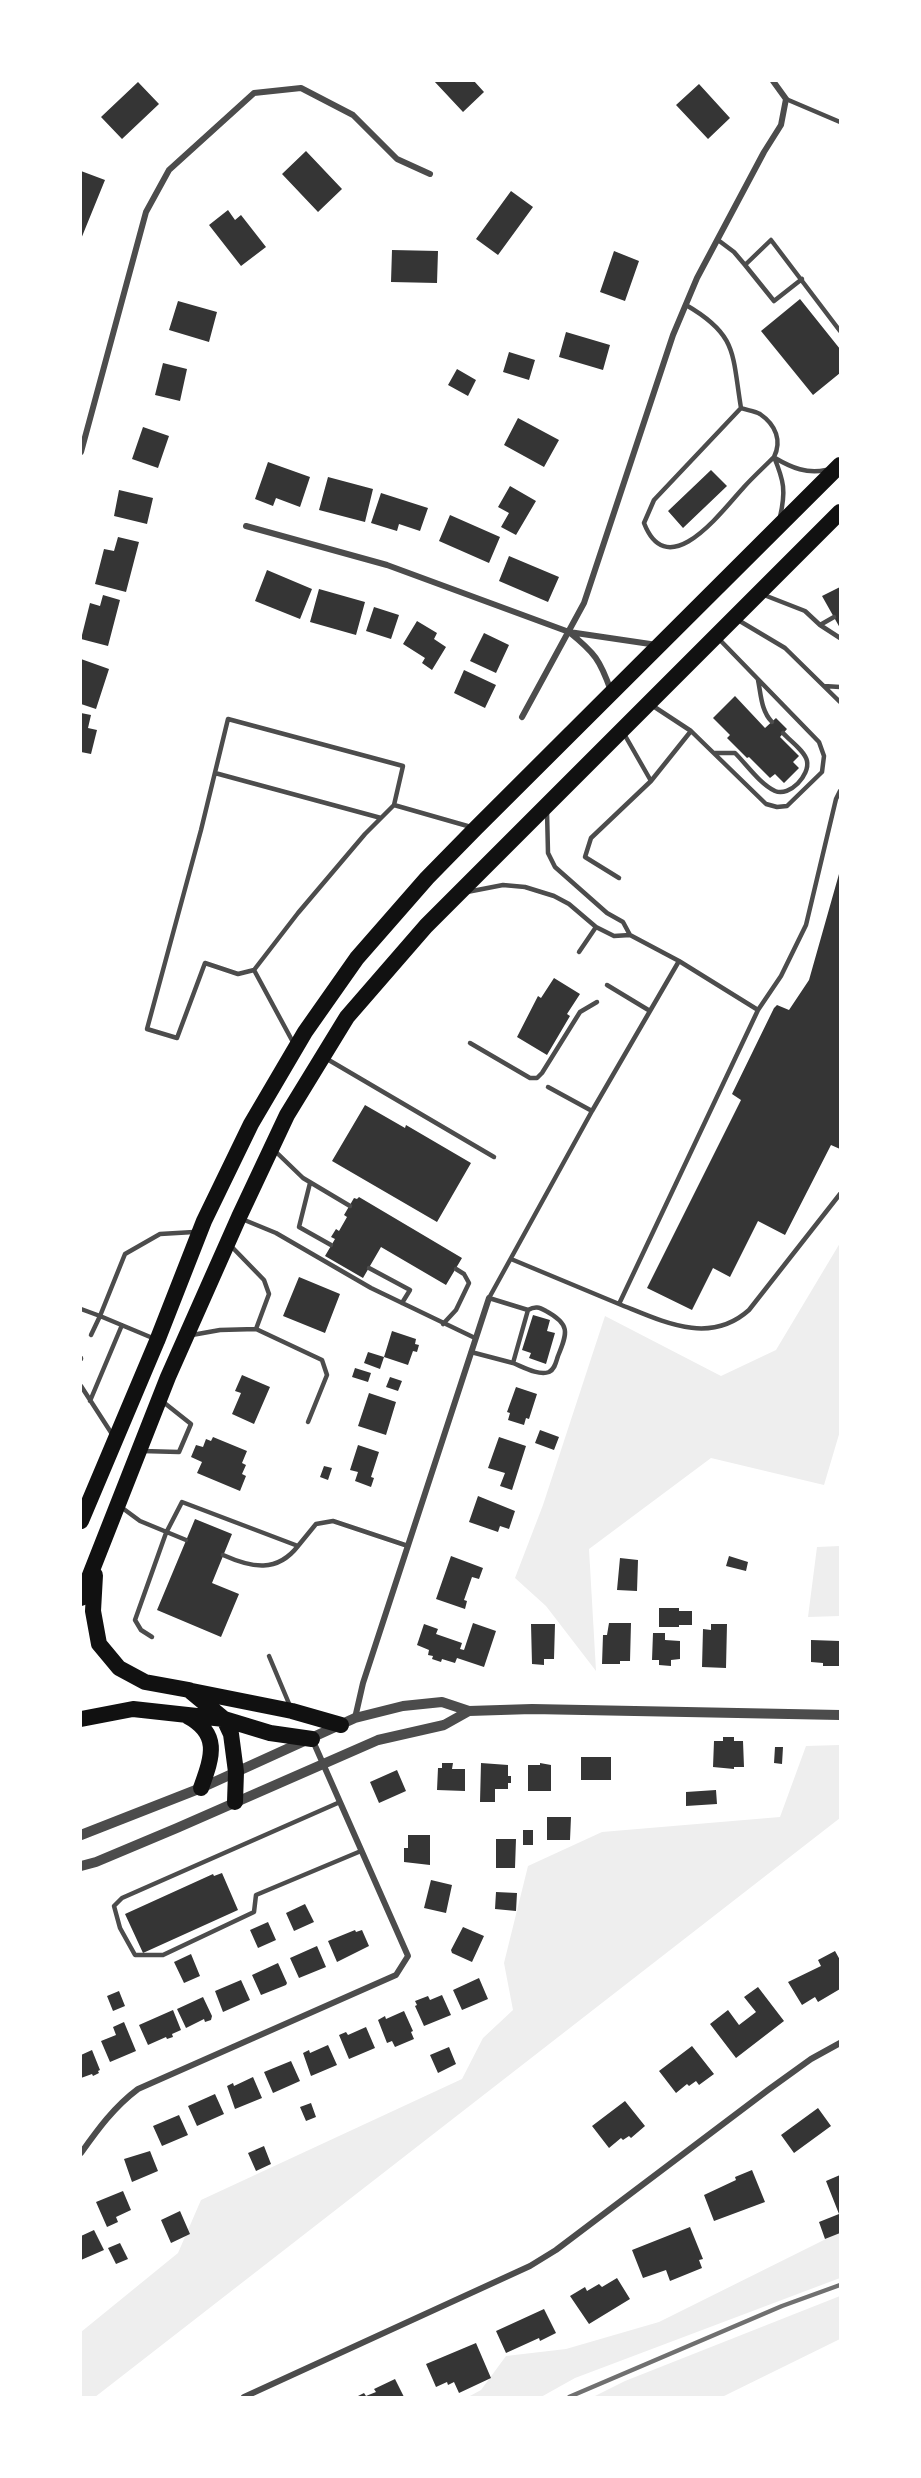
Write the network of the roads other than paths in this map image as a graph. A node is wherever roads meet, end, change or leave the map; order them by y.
1 (773, 81) edge
2 (786, 99) junction
3 (840, 122) edge
4 (430, 174) dead end
5 (718, 240) junction
6 (745, 265) junction
7 (802, 279) junction
8 (686, 305) junction
9 (840, 331) edge
10 (741, 408) junction
11 (81, 452) edge
12 (774, 457) junction
13 (839, 466) edge
14 (840, 512) edge
15 (246, 526) dead end
16 (778, 526) junction
17 (758, 593) junction
18 (734, 617) junction
19 (834, 617) dead end
20 (820, 626) junction
21 (569, 632) junction
22 (715, 635) junction
23 (840, 638) edge
24 (657, 646) junction
25 (758, 680) junction
26 (824, 686) junction
27 (840, 687) edge
28 (612, 692) junction
29 (840, 702) edge
30 (648, 703) junction
31 (522, 717) dead end
32 (772, 722) dead end
33 (622, 730) junction
34 (691, 731) junction
35 (783, 734) dead end
36 (714, 753) junction
37 (215, 773) junction
38 (651, 781) junction
39 (840, 791) edge
40 (394, 805) junction
41 (547, 805) junction
42 (381, 818) junction
43 (476, 828) junction
44 (619, 878) dead end
45 (461, 893) junction
46 (596, 927) junction
47 (630, 935) junction
48 (579, 952) dead end
49 (679, 961) junction
50 (254, 970) junction
51 (607, 985) dead end
52 (597, 1002) dead end
53 (758, 1010) junction
54 (650, 1011) junction
55 (470, 1043) dead end
56 (296, 1048) junction
57 (322, 1056) junction
58 (548, 1087) dead end
59 (592, 1112) junction
60 (272, 1148) junction
61 (494, 1157) dead end
62 (310, 1183) junction
63 (840, 1194) edge
64 (350, 1206) dead end
65 (239, 1217) junction
66 (200, 1232) junction
67 (228, 1244) junction
68 (331, 1245) dead end
69 (511, 1259) junction
70 (369, 1268) dead end
71 (456, 1269) dead end
72 (489, 1298) junction
73 (402, 1303) junction
74 (619, 1304) junction
75 (81, 1309) edge
76 (528, 1310) junction
77 (100, 1316) junction
78 (443, 1324) junction
79 (122, 1325) junction
80 (256, 1329) junction
81 (91, 1335) dead end
82 (187, 1336) junction
83 (475, 1338) junction
84 (157, 1341) junction
85 (471, 1352) junction
86 (513, 1363) junction
87 (81, 1386) edge
88 (159, 1399) junction
89 (90, 1401) junction
90 (308, 1422) dead end
91 (116, 1439) junction
92 (139, 1451) junction
93 (119, 1505) junction
94 (81, 1521) edge
95 (166, 1533) junction
96 (186, 1540) dead end
97 (297, 1546) junction
98 (408, 1546) junction
99 (223, 1555) dead end
100 (96, 1563) junction
101 (81, 1599) edge
102 (152, 1636) dead end
103 (269, 1656) dead end
104 (189, 1690) junction
105 (292, 1711) junction
106 (469, 1712) junction
107 (183, 1714) junction
108 (840, 1715) edge
109 (81, 1719) edge
110 (224, 1719) junction
111 (348, 1722) junction
112 (312, 1739) junction
113 (323, 1763) junction
114 (236, 1772) junction
115 (201, 1788) junction
116 (234, 1802) junction
117 (340, 1802) junction
118 (81, 1835) edge
119 (361, 1851) junction
120 (81, 1866) edge
121 (840, 2043) edge
122 (81, 2153) edge
123 (244, 2397) edge

1 - 2 street
2 - 3 lane
2 - 5 street
4 - 11 street
5 - 6 lane
5 - 8 street
6 - 7 lane
6 - 7 lane
7 - 9 lane
8 - 10 lane
8 - 21 street
10 - 12 lane
10 - 12 lane
12 - 13 lane
12 - 16 lane
13 - 16 highway
14 - 17 highway
15 - 21 street
16 - 24 highway
17 - 18 highway
17 - 20 lane
18 - 22 highway
18 - 26 lane
19 - 20 lane
20 - 23 lane
21 - 24 street
21 - 28 street
21 - 31 street
22 - 25 lane
22 - 30 highway
24 - 28 highway
25 - 32 lane
25 - 36 lane
26 - 27 lane
26 - 29 lane
28 - 43 highway
30 - 33 highway
30 - 34 lane
33 - 38 lane
33 - 41 highway
34 - 36 lane
34 - 38 lane
35 - 36 lane
37 - 40 lane
37 - 42 lane
37 - 50 lane
38 - 44 lane
39 - 53 lane
40 - 42 lane
40 - 43 lane
41 - 45 highway
41 - 47 lane
42 - 50 lane
43 - 56 highway
45 - 46 lane
45 - 57 highway
46 - 47 lane
46 - 48 lane
47 - 49 lane
49 - 53 lane
49 - 54 lane
50 - 56 lane
51 - 54 lane
52 - 55 lane
53 - 74 lane
54 - 59 lane
56 - 66 highway
57 - 60 highway
57 - 61 lane
58 - 59 lane
59 - 69 lane
60 - 62 lane
60 - 65 highway
62 - 64 lane
62 - 68 lane
63 - 74 lane
65 - 67 highway
65 - 73 lane
66 - 77 lane
66 - 84 highway
67 - 80 lane
67 - 82 highway
69 - 72 lane
69 - 74 lane
70 - 73 lane
71 - 78 lane
72 - 76 lane
72 - 83 street
73 - 78 lane
75 - 77 lane
76 - 86 lane
76 - 86 lane
77 - 79 lane
77 - 81 lane
78 - 83 lane
79 - 84 lane
79 - 89 lane
80 - 82 lane
80 - 90 lane
82 - 88 highway
83 - 85 street
84 - 91 highway
85 - 86 lane
85 - 98 street
87 - 89 lane
88 - 92 highway
88 - 92 lane
89 - 91 lane
91 - 94 highway
92 - 93 highway
93 - 95 lane
93 - 100 highway
95 - 96 lane
95 - 97 lane
95 - 102 lane
97 - 98 lane
97 - 99 lane
98 - 111 street
100 - 101 highway
100 - 104 highway
103 - 105 lane
104 - 105 highway
104 - 110 highway
105 - 111 highway
106 - 108 street
106 - 111 street
106 - 113 street
107 - 109 highway
107 - 110 highway
107 - 115 highway
110 - 112 highway
110 - 114 highway
111 - 112 street
112 - 113 street
112 - 114 street
113 - 116 street
113 - 117 street
114 - 115 street
114 - 116 highway
115 - 118 street
116 - 120 street
117 - 119 street
117 - 119 lane
119 - 122 street
121 - 123 street

